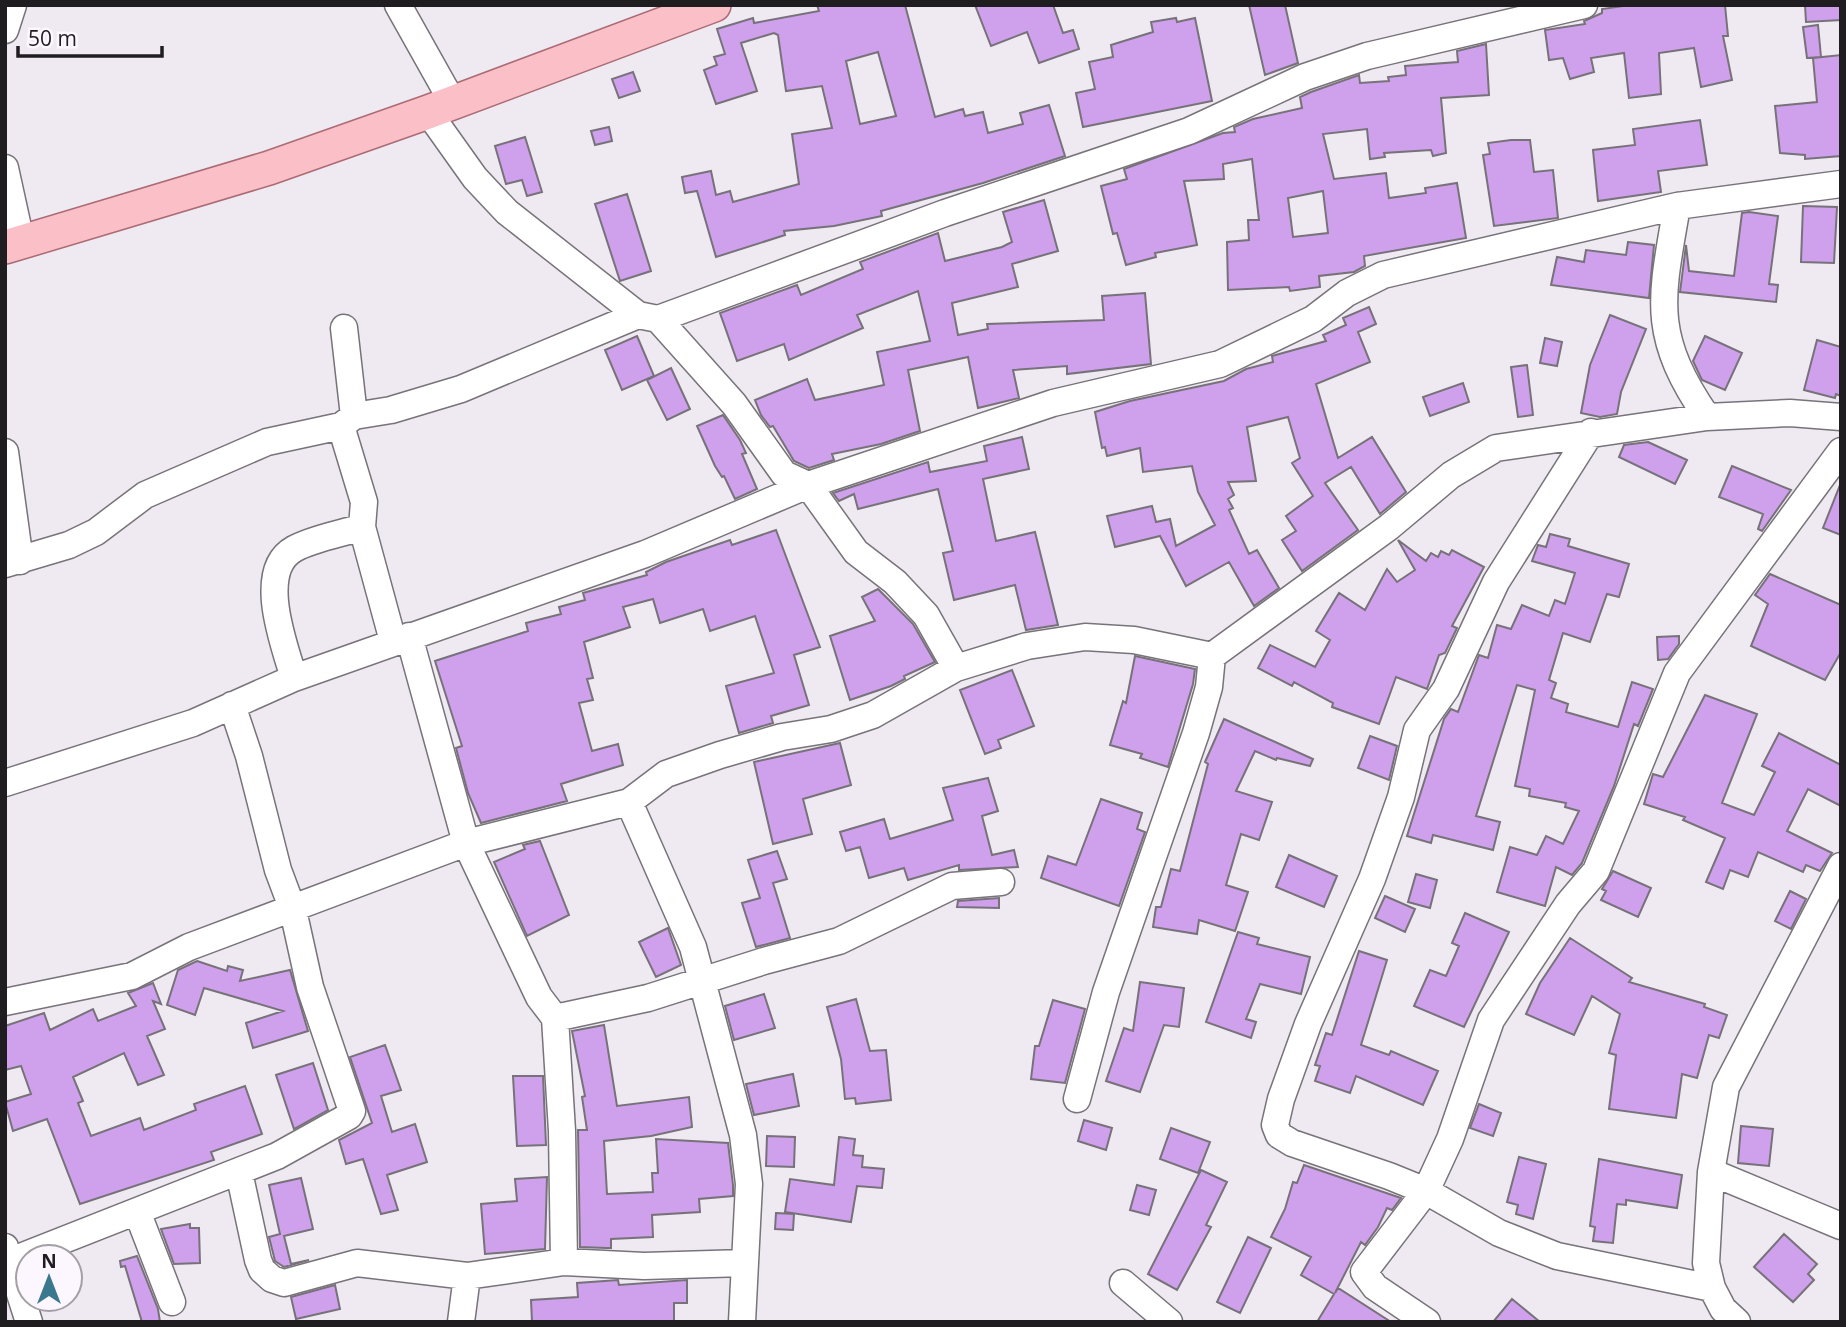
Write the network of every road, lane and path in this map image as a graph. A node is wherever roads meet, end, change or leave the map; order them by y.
1 (13, 5) edge
2 (398, 5) edge
3 (714, 5) edge
4 (1584, 5) edge
5 (5, 30) edge
6 (441, 108) junction
7 (5, 168) edge
8 (1841, 184) edge
9 (1677, 206) junction
10 (13, 244) edge
11 (648, 317) junction
12 (344, 328) dead end
13 (1707, 417) junction
14 (1841, 417) edge
15 (347, 421) junction
16 (1591, 432) junction
17 (1841, 451) edge
18 (5, 452) edge
19 (808, 485) junction
20 (362, 527) junction
21 (12, 562) edge
22 (401, 638) junction
23 (1212, 656) junction
24 (956, 668) junction
25 (294, 678) junction
26 (232, 705) junction
27 (5, 783) edge
28 (629, 802) junction
29 (466, 843) junction
30 (1841, 866) edge
31 (1001, 882) dead end
32 (293, 910) junction
33 (701, 983) junction
34 (5, 1002) edge
35 (555, 1018) junction
36 (1077, 1098) dead end
37 (239, 1171) junction
38 (1711, 1172) junction
39 (1426, 1191) junction
40 (138, 1214) junction
41 (1841, 1226) edge
42 (7, 1257) edge
43 (564, 1262) junction
44 (745, 1263) junction
45 (467, 1276) junction
46 (1123, 1283) dead end
47 (1712, 1288) junction
48 (172, 1301) dead end
49 (29, 1322) edge
50 (461, 1322) edge
51 (742, 1322) edge
52 (1169, 1322) edge
53 (1427, 1322) edge
54 (1737, 1322) edge

1 - 5 street
2 - 6 street
3 - 6 main road
4 - 11 street
6 - 10 main road
6 - 11 street
7 - 10 street
8 - 9 street
9 - 13 street
9 - 19 street
11 - 15 street
11 - 19 street
12 - 15 street
13 - 14 street
13 - 16 street
15 - 20 street
15 - 21 street
16 - 23 street
16 - 39 street
17 - 39 street
18 - 21 street
19 - 22 street
19 - 24 street
20 - 22 street
20 - 25 street
22 - 25 street
22 - 29 street
23 - 24 street
23 - 36 street
24 - 28 street
25 - 26 street
26 - 27 street
26 - 32 street
28 - 29 street
28 - 33 street
29 - 32 street
29 - 35 street
30 - 38 street
31 - 33 street
32 - 34 street
32 - 37 street
33 - 35 street
33 - 44 street
35 - 43 street
37 - 40 street
37 - 45 street
38 - 41 street
38 - 47 street
39 - 47 street
39 - 53 street
40 - 42 street
40 - 48 street
42 - 49 street
43 - 44 street
43 - 45 street
44 - 51 street
45 - 50 street
46 - 52 street
47 - 54 street

